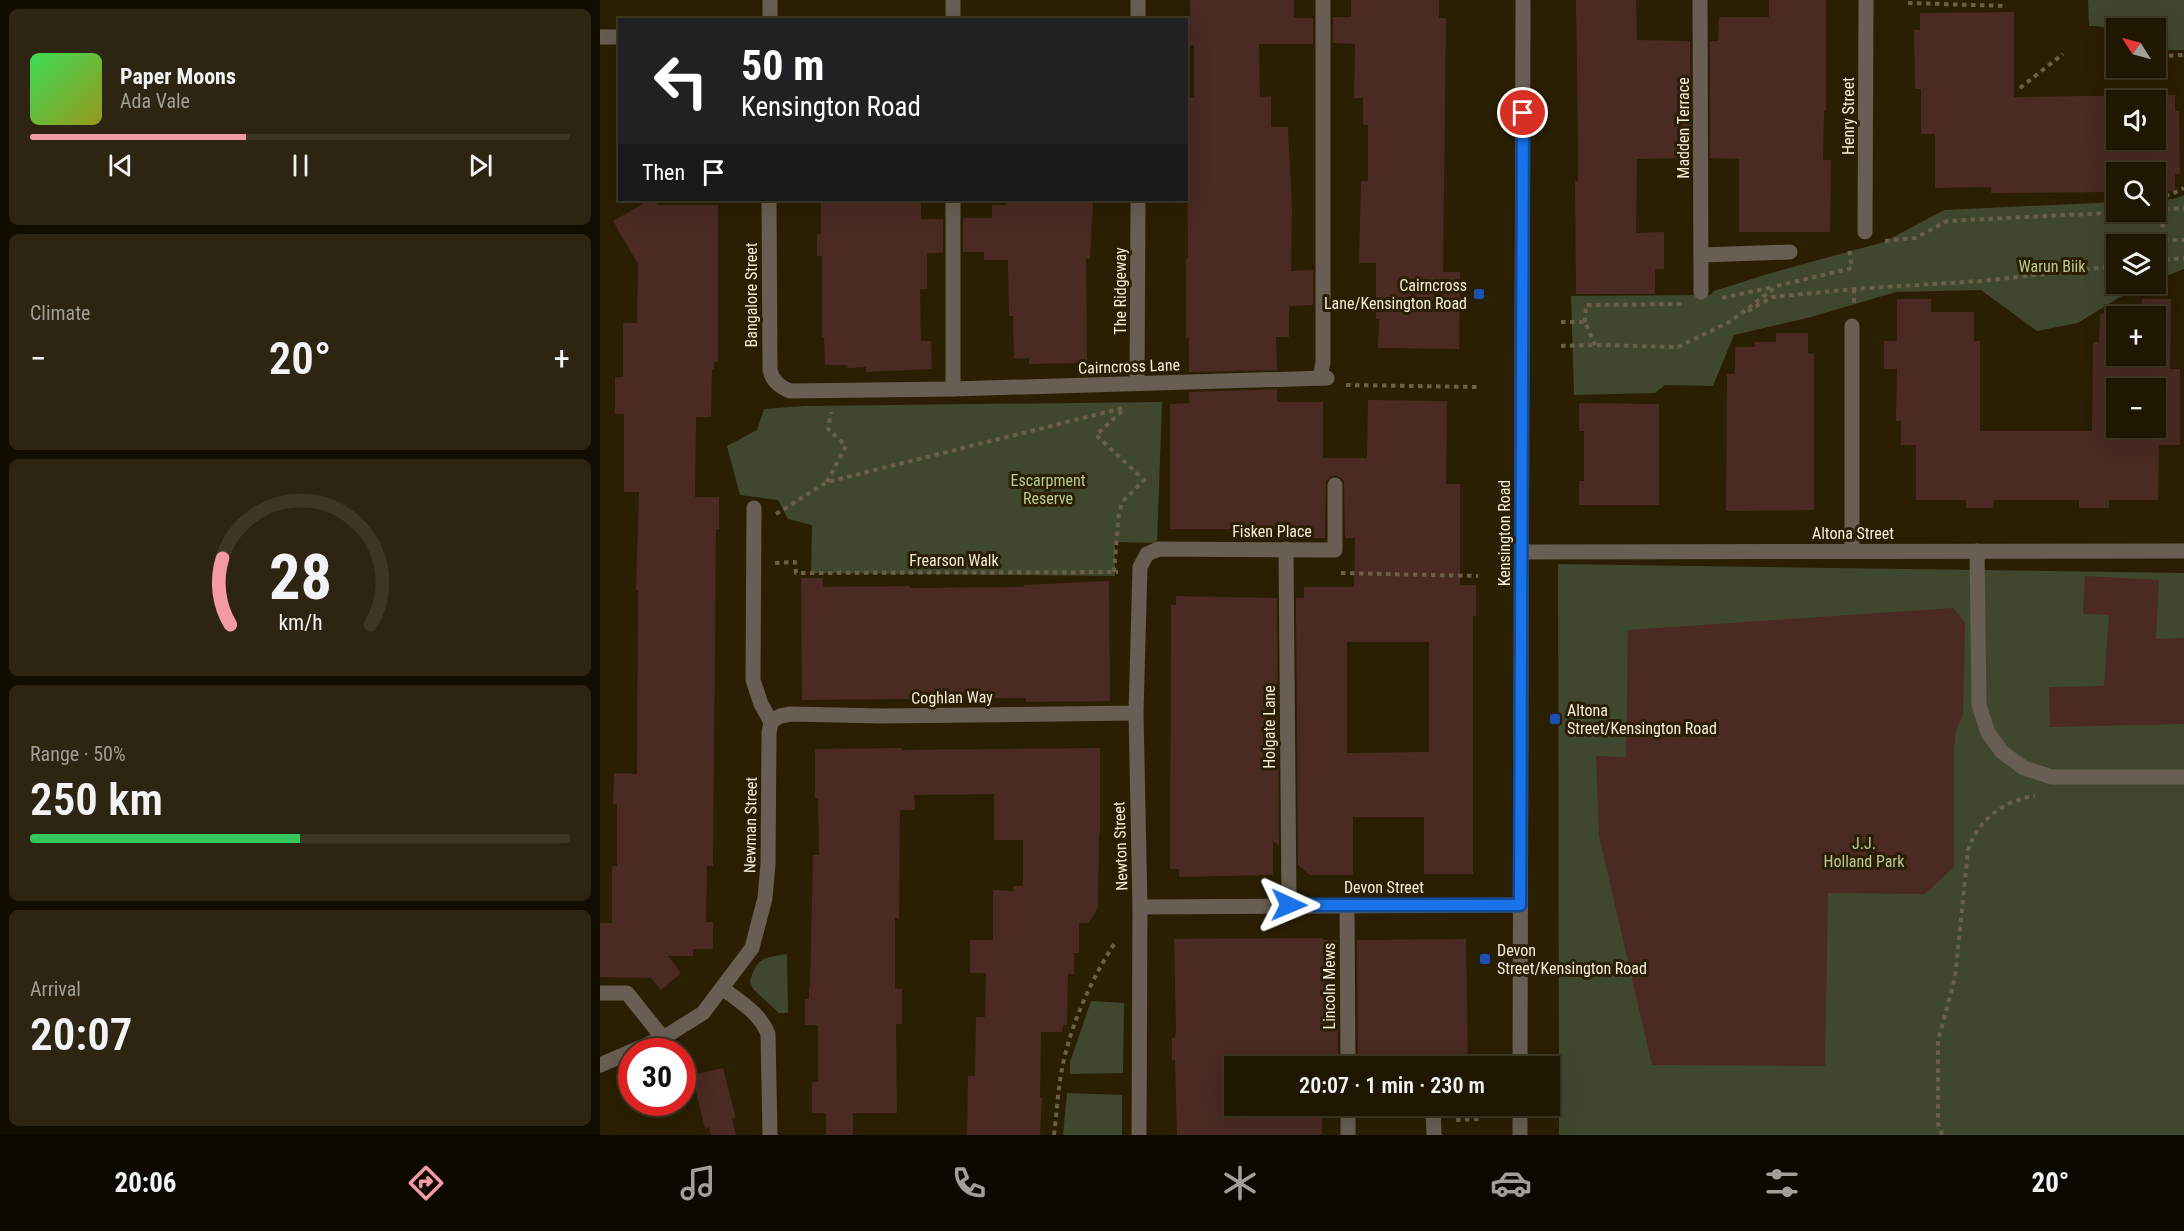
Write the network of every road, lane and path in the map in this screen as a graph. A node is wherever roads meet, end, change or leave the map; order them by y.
1 (771, 0) edge
2 (953, 0) edge
3 (1138, 0) edge
4 (1323, 0) edge
5 (1523, 0) edge
6 (1700, 0) edge
7 (1866, 0) edge
8 (1908, 3) dead end
9 (2006, 6) dead end
10 (770, 18) edge
11 (953, 18) edge
12 (1138, 18) edge
13 (600, 38) edge
14 (618, 38) edge
15 (2063, 54) dead end
16 (2184, 55) edge
17 (2166, 56) edge
18 (2020, 88) dead end
19 (2184, 189) edge
20 (2166, 195) edge
21 (769, 201) edge
22 (953, 201) edge
23 (1138, 201) edge
24 (2184, 208) edge
25 (2166, 210) edge
26 (2106, 213) edge
27 (2163, 222) edge
28 (1866, 239) junction
29 (2184, 240) edge
30 (1790, 252) dead end
31 (1701, 255) junction
32 (2184, 258) edge
33 (2166, 260) edge
34 (2106, 267) edge
35 (1854, 288) junction
36 (1701, 292) dead end
37 (1855, 303) dead end
38 (1615, 305) dead end
39 (1731, 321) junction
40 (1561, 322) dead end
41 (1585, 322) junction
42 (1852, 326) dead end
43 (1595, 345) junction
44 (1561, 346) dead end
45 (1324, 378) junction
46 (1137, 383) junction
47 (780, 386) joint
48 (1478, 387) dead end
49 (953, 388) junction
50 (834, 391) junction
51 (1131, 404) dead end
52 (1125, 408) junction
53 (827, 482) junction
54 (1335, 485) dead end
55 (754, 508) dead end
56 (754, 527) junction
57 (1286, 549) junction
58 (1852, 551) junction
59 (1977, 551) junction
60 (2184, 551) edge
61 (1522, 552) junction
62 (1145, 556) joint
63 (754, 563) junction
64 (1114, 572) junction
65 (1139, 572) junction
66 (1334, 573) dead end
67 (1478, 576) dead end
68 (1136, 713) junction
69 (771, 722) junction
70 (2052, 777) junction
71 (2184, 777) edge
72 (1289, 905) junction
73 (1347, 905) junction
74 (1520, 905) junction
75 (1140, 907) junction
76 (722, 988) junction
77 (600, 993) edge
78 (663, 1038) joint
79 (1348, 1056) edge
80 (1520, 1056) edge
81 (618, 1057) edge
82 (600, 1065) edge
83 (1348, 1116) edge
84 (1433, 1116) edge
85 (1520, 1116) edge
86 (1479, 1119) dead end
87 (1466, 1120) dead end
88 (770, 1135) edge
89 (1054, 1135) edge
90 (1139, 1135) edge
91 (1348, 1135) edge
92 (1434, 1135) edge
93 (1520, 1135) edge
94 (1942, 1135) edge

1 - 10 street
2 - 11 street
3 - 12 street
4 - 45 street
5 - 61 street, Kensington Road
6 - 31 street, Madden Terrace
7 - 28 street, Henry Street
8 - 9 path
13 - 14 street
15 - 18 path
16 - 17 path
19 - 20 path
21 - 47 street, Bangalore Street
22 - 49 street
23 - 46 street, The Ridgeway
24 - 25 path
26 - 28 path
27 - 29 path
28 - 39 path
30 - 31 street
31 - 36 street, Madden Terrace
32 - 33 path
34 - 35 path
35 - 37 path
35 - 39 path
38 - 41 path
39 - 43 path
40 - 41 path
41 - 43 path
42 - 58 street
43 - 44 path
45 - 46 street, Cairncross Lane
45 - 48 path
46 - 49 street, Cairncross Lane
47 - 50 street, Cairncross Lane
49 - 50 street, Cairncross Lane
50 - 53 path
51 - 52 path
52 - 53 path
52 - 64 path
53 - 56 path
54 - 57 street, Fisken Place
55 - 56 street, Newman Street
56 - 63 street, Newman Street
57 - 62 street, Fisken Place
57 - 72 street, Holgate Lane
58 - 59 street, Altona Street
58 - 61 street, Altona Street
59 - 60 street, Altona Street
59 - 70 street
61 - 74 street, Kensington Road
62 - 65 street, Newton Street
63 - 64 path, Frearson Walk
63 - 69 street, Newman Street
64 - 65 path, Frearson Walk
65 - 68 street, Newton Street
66 - 67 path
68 - 69 street, Coghlan Way
68 - 75 street, Newton Street
69 - 76 street, Newman Street
70 - 71 street
70 - 94 path
72 - 73 street, Devon Street
72 - 75 street, Devon Street
73 - 74 street, Devon Street
73 - 79 street, Lincoln Mews
74 - 80 street, Kensington Road
75 - 89 path
75 - 90 street, Newton Street
76 - 78 street, Newman Street
76 - 88 street
77 - 78 street
81 - 82 street, Newman Street
83 - 91 street
84 - 92 street
85 - 93 street
86 - 87 path

